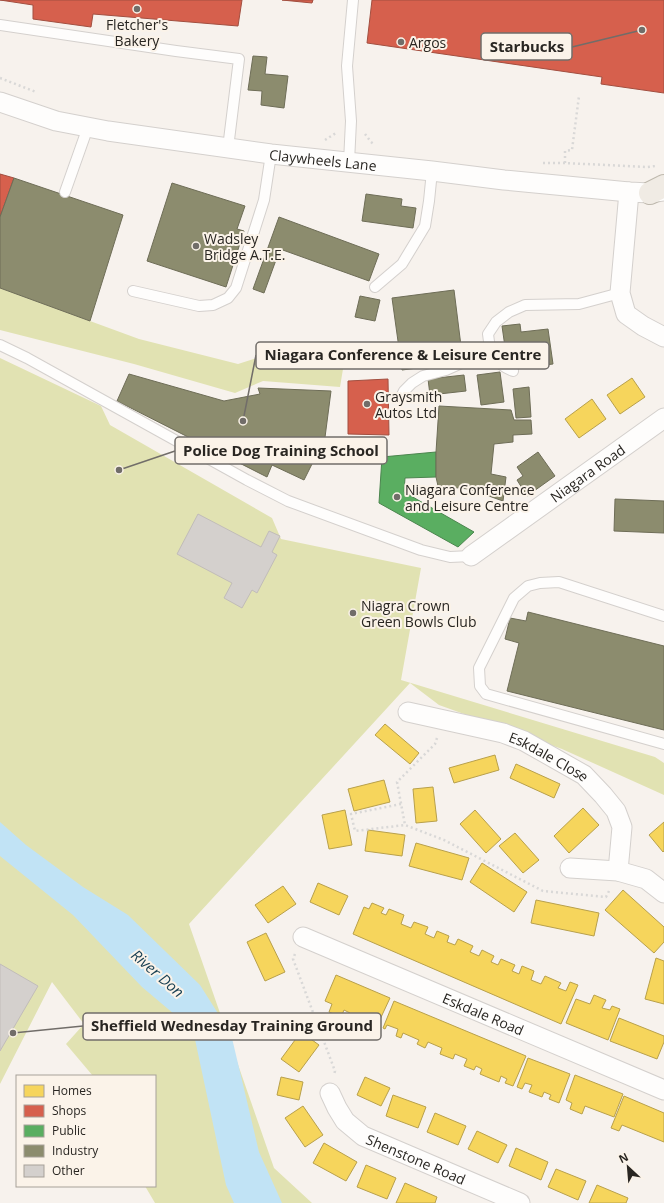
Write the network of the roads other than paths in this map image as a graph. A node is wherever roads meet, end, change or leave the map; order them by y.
1 (353, 0) edge
2 (0, 26) edge
3 (0, 102) edge
4 (88, 127) junction
5 (228, 148) junction
6 (271, 154) junction
7 (349, 162) junction
8 (432, 171) junction
9 (64, 192) dead end
10 (629, 192) junction
11 (661, 192) edge
12 (375, 287) dead end
13 (133, 291) dead end
14 (620, 293) junction
15 (664, 337) edge
16 (0, 346) edge
17 (491, 350) junction
18 (513, 371) dead end
19 (402, 397) dead end
20 (664, 418) edge
21 (471, 556) joint
22 (664, 616) edge
23 (408, 712) dead end
24 (664, 744) edge
25 (570, 868) dead end
26 (618, 871) junction
27 (664, 892) edge
28 (303, 937) road end
29 (664, 1090) edge
30 (330, 1093) road end
31 (520, 1203) edge

1 - 7 lane
2 - 5 lane
3 - 4 street, Claywheels Lane
4 - 5 street, Claywheels Lane
4 - 9 lane
5 - 6 street, Claywheels Lane
6 - 7 street, Claywheels Lane
6 - 13 lane
7 - 8 street, Claywheels Lane
8 - 10 street, Claywheels Lane
8 - 12 lane
10 - 11 street, Claywheels Lane
10 - 14 street
14 - 15 street
14 - 17 lane
16 - 21 lane
17 - 18 lane
17 - 19 lane
20 - 21 street, Niagara Road
22 - 24 lane
23 - 26 street, Eskdale Close
25 - 26 street
26 - 27 street
28 - 29 street, Eskdale Road
30 - 31 street, Shenstone Road

